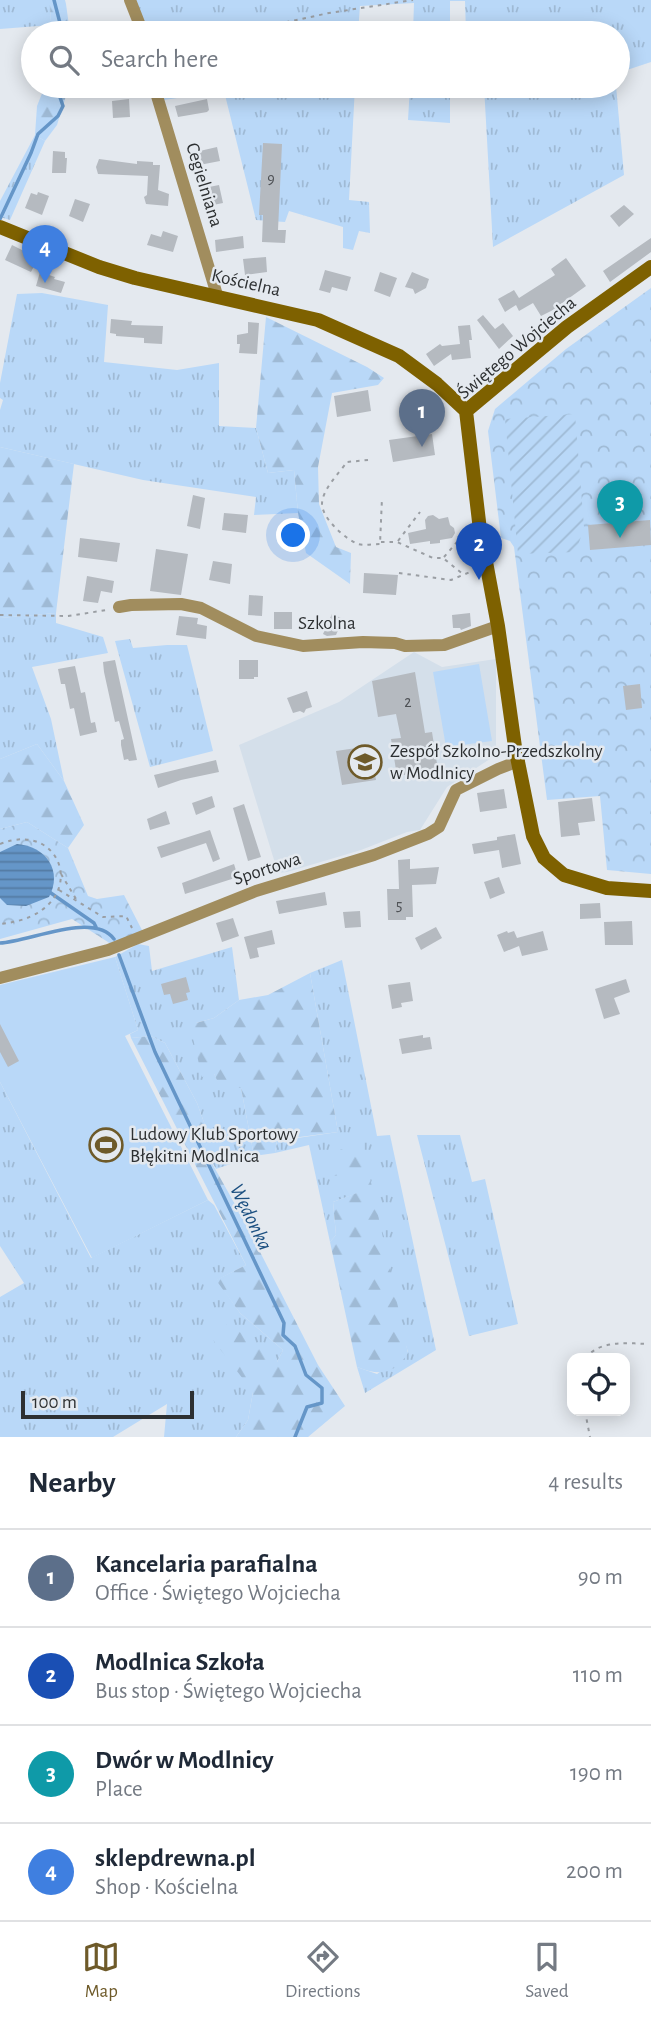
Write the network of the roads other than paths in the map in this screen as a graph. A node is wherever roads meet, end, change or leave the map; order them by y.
1 (130, 0) edge
2 (138, 21) edge
3 (158, 98) edge
4 (0, 227) edge
5 (651, 267) edge
6 (217, 295) junction
7 (466, 411) junction
8 (119, 607) road end
9 (498, 626) junction
10 (519, 761) junction
11 (651, 891) edge
12 (0, 978) edge

1 - 2 street
3 - 6 street, Cegielniana
4 - 6 street, Kościelna
5 - 7 street, Świętego Wojciecha
6 - 7 street, Kościelna
7 - 9 street, Świętego Wojciecha
8 - 9 street, Szkolna
9 - 10 street, Świętego Wojciecha
10 - 11 street, Świętego Wojciecha
10 - 12 street, Sportowa

